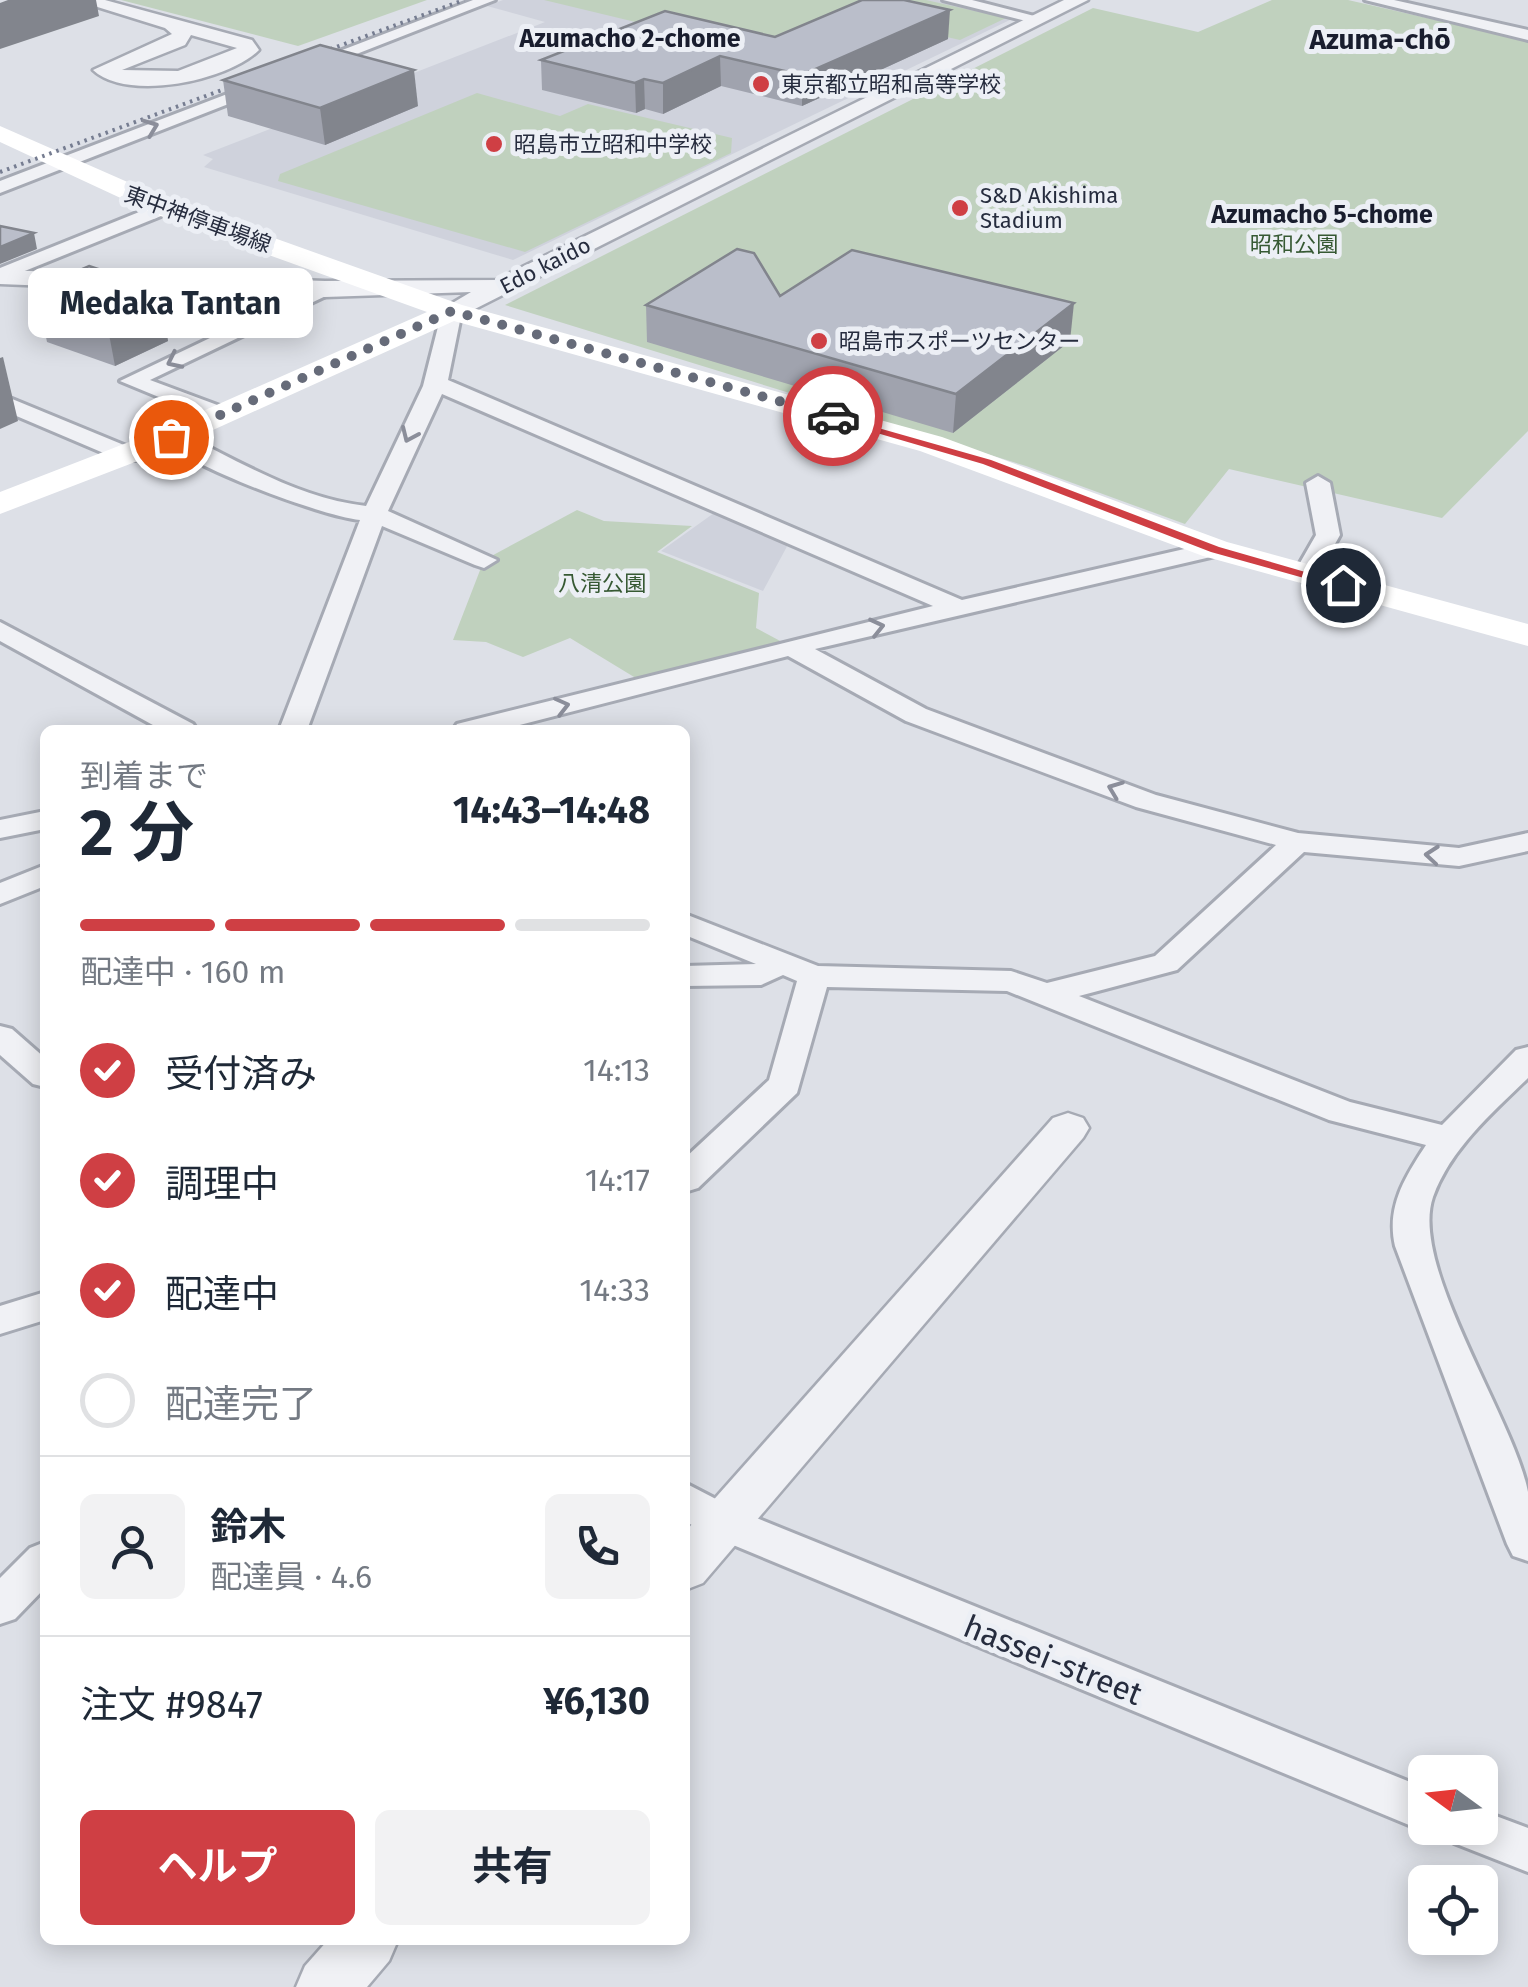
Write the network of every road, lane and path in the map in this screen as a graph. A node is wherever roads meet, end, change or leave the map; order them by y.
1 (84, 0) edge
2 (487, 0) edge
3 (950, 0) edge
4 (1079, 0) edge
5 (1372, 0) edge
6 (1399, 2) edge
7 (1038, 19) junction
8 (176, 33) junction
9 (1528, 36) edge
10 (1, 134) edge
11 (60, 162) junction
12 (0, 187) edge
13 (164, 208) junction
14 (39, 240) dead end
15 (68, 246) junction
16 (0, 276) edge
17 (524, 276) junction
18 (325, 289) junction
19 (386, 289) junction
20 (452, 311) junction
21 (433, 382) junction
22 (0, 401) edge
23 (220, 414) junction
24 (171, 437) junction
25 (128, 455) junction
26 (1318, 483) dead end
27 (0, 504) edge
28 (374, 514) junction
29 (1215, 549) junction
30 (484, 560) dead end
31 (1306, 575) junction
32 (959, 608) junction
33 (0, 630) edge
34 (1528, 635) edge
35 (791, 647) junction
36 (175, 725) edge
37 (294, 725) edge
38 (487, 725) edge
39 (40, 821) edge
40 (0, 829) edge
41 (1297, 842) junction
42 (1528, 842) edge
43 (40, 876) edge
44 (0, 895) edge
45 (690, 926) edge
46 (780, 963) junction
47 (690, 976) edge
48 (814, 976) junction
49 (1049, 992) junction
50 (0, 1038) edge
51 (1528, 1058) edge
52 (40, 1072) edge
53 (1068, 1128) dead end
54 (1450, 1139) junction
55 (690, 1174) edge
56 (40, 1308) edge
57 (0, 1320) edge
58 (704, 1511) edge
59 (1528, 1544) edge
60 (690, 1553) edge
61 (40, 1565) edge
62 (0, 1606) edge
63 (1408, 1803) edge
64 (1498, 1839) edge
65 (1528, 1850) edge
66 (364, 1945) edge
67 (327, 1987) edge

1 - 8 street
11 -> 2 street
3 - 7 street
4 - 7 street, Edo kaido
5 - 6 street
6 - 9 street
7 - 17 street, Edo kaido
8 - 8 street
10 - 11 main road, 東中神停車場線
11 - 12 street
11 - 13 main road, 東中神停車場線
13 - 15 street
13 - 19 main road, 東中神停車場線
14 - 15 street
15 - 16 street
16 - 18 street
17 - 19 street
17 - 20 street, Edo kaido
18 - 19 street
18 -> 23 street
19 - 20 main road, 東中神停車場線
20 - 21 street
20 - 23 main road, Edo kaido
20 - 29 main road, 東中神停車場線
21 -> 28 street
21 - 32 street
22 - 25 street
23 - 24 main road, Edo kaido
24 - 25 main road, Edo kaido
24 - 28 street
25 - 27 main road, Edo kaido
26 - 31 street
28 - 30 street
28 - 37 street
29 - 31 main road, 東中神停車場線
29 - 32 street
31 - 34 main road, 東中神停車場線
35 -> 32 street
33 - 36 street
38 -> 35 street
41 -> 35 street
39 - 40 street
42 -> 41 street
41 - 49 street
43 - 44 street
45 - 46 street
46 - 47 street
46 - 48 street
48 - 49 street
48 - 55 street
49 - 54 street
50 - 52 street
51 - 54 street
53 - 58 street
54 - 59 street
56 - 57 street
58 - 60 street
58 - 63 street, hassei-street
61 - 62 street
64 - 65 street
66 - 67 street

